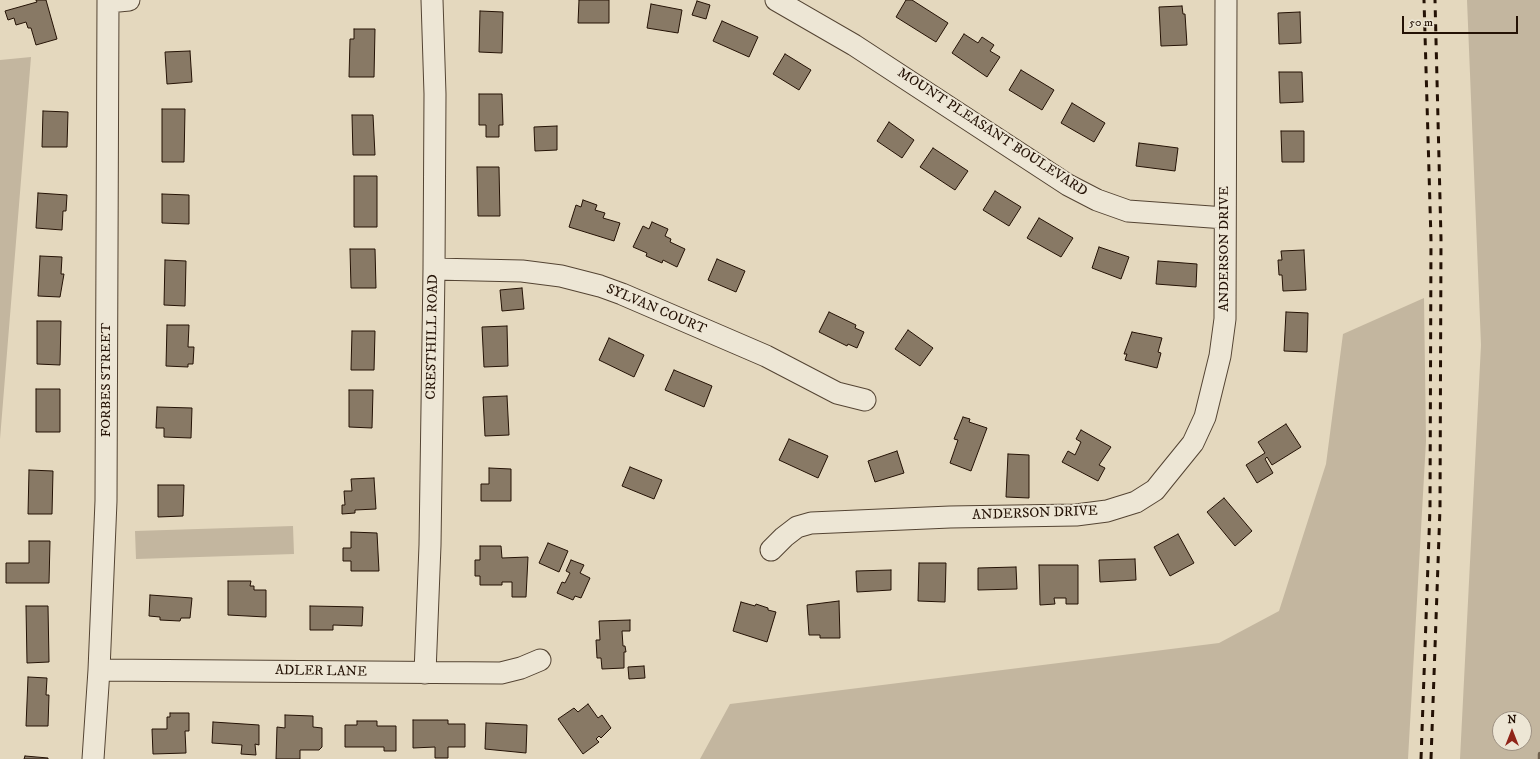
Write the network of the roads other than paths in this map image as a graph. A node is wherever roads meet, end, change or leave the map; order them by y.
1 (432, 0) edge
2 (776, 0) edge
3 (1226, 0) edge
4 (115, 1) edge
5 (1225, 218) junction
6 (434, 269) junction
7 (865, 400) dead end
8 (771, 550) dead end
9 (540, 660) dead end
10 (99, 670) junction
11 (425, 673) junction
12 (93, 759) edge

1 - 6 street, CRESTHILL ROAD
2 - 5 street, MOUNT PLEASANT BOULEVARD
3 - 5 street, ANDERSON DRIVE
4 - 10 street, FORBES STREET
5 - 8 street, ANDERSON DRIVE
6 - 7 street, SYLVAN COURT
6 - 11 street, CRESTHILL ROAD
9 - 11 street, ADLER LANE
10 - 11 street, ADLER LANE
10 - 12 street, FORBES STREET

